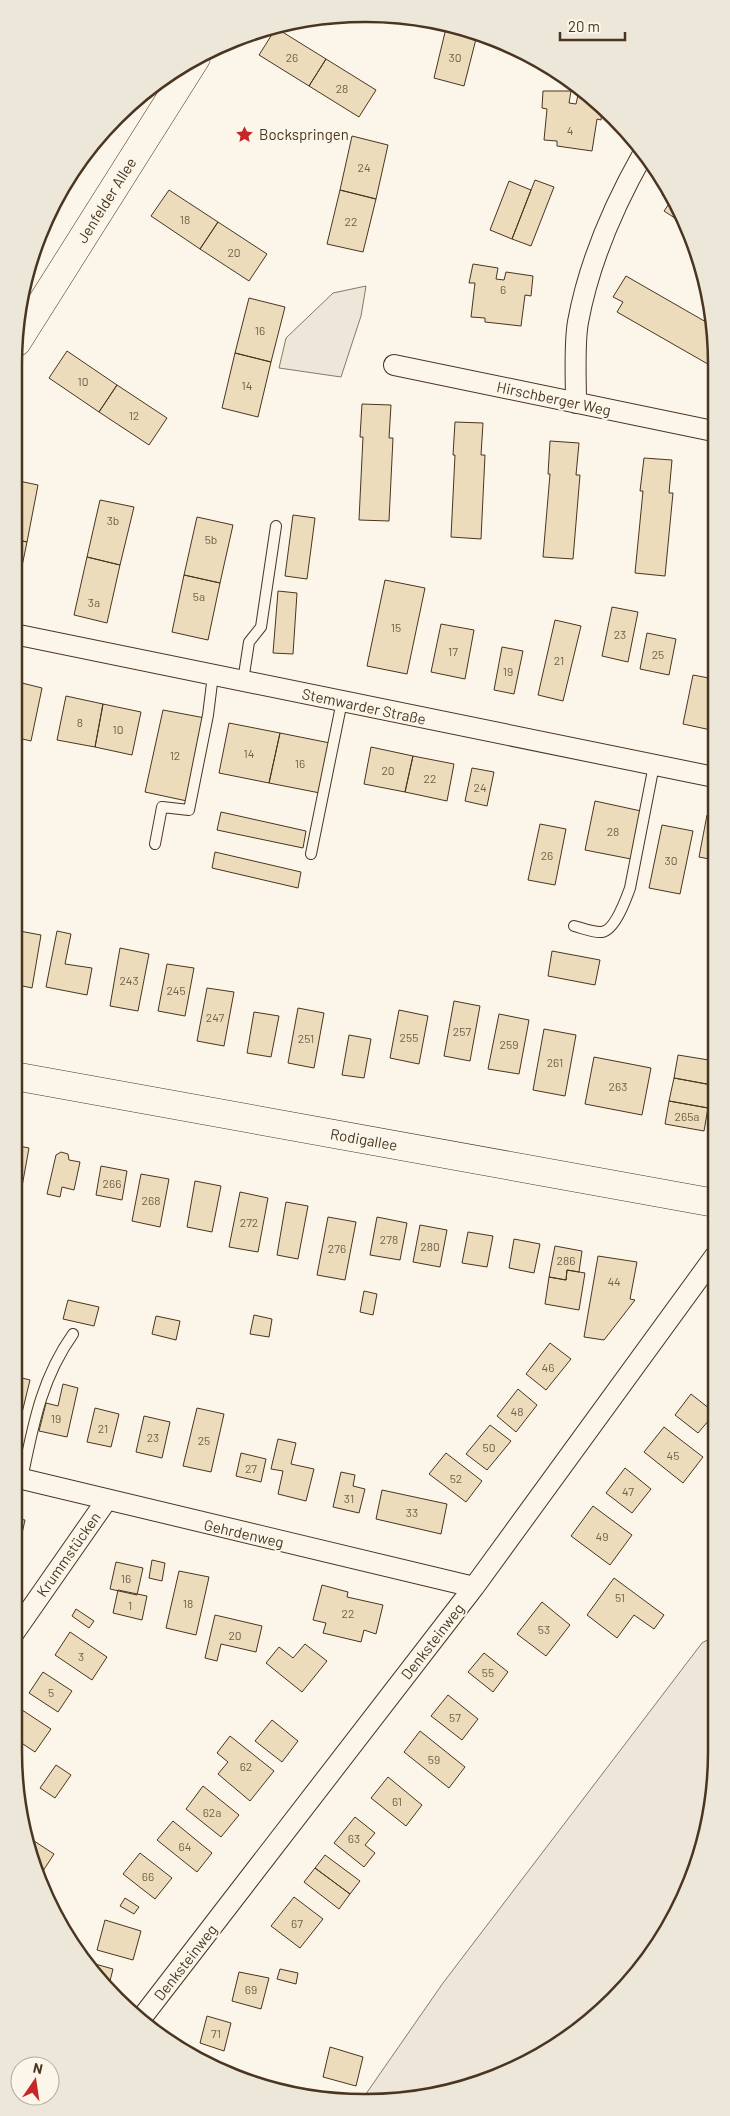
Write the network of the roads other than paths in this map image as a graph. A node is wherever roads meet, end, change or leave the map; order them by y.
1 (186, 73) edge
2 (639, 159) edge
3 (29, 309) edge
4 (394, 365) dead end
5 (576, 403) junction
6 (708, 430) edge
7 (276, 526) dead end
8 (22, 636) edge
9 (214, 675) junction
10 (243, 681) junction
11 (342, 701) junction
12 (654, 765) junction
13 (708, 776) edge
14 (155, 844) dead end
15 (311, 854) dead end
16 (574, 926) dead end
17 (22, 1077) edge
18 (708, 1202) edge
19 (708, 1266) edge
20 (73, 1334) dead end
21 (22, 1463) edge
22 (22, 1479) edge
23 (106, 1501) junction
24 (474, 1587) junction
25 (22, 1622) edge
26 (145, 2014) edge

1 - 3 main road, Jenfelder Allee
2 - 5 street
4 - 5 street, Hirschberger Weg
5 - 6 street, Hirschberger Weg
7 - 10 lane
8 - 9 street, Stemwarder Straße
9 - 10 street, Stemwarder Straße
9 - 14 lane
10 - 11 street, Stemwarder Straße
11 - 12 street, Stemwarder Straße
11 - 15 lane
12 - 13 street, Stemwarder Straße
12 - 16 lane
17 - 18 main road, Rodigallee
19 - 24 street, Denksteinweg
20 - 21 lane
22 - 23 street, Gehrdenweg
23 - 24 street, Gehrdenweg
23 - 25 street, Krummstücken
24 - 26 street, Denksteinweg

